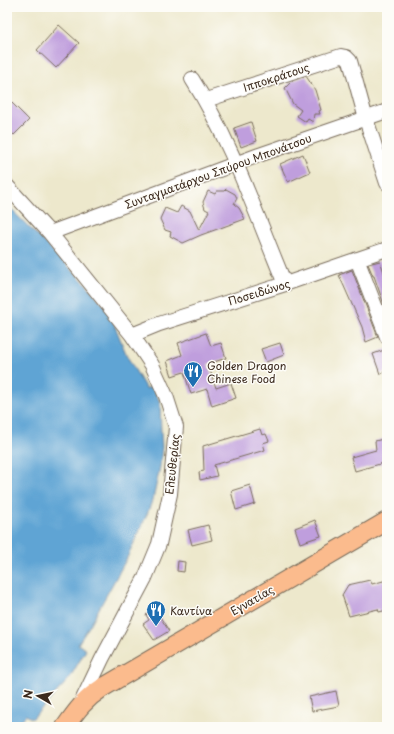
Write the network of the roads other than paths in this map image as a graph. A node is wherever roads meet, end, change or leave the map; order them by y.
1 (192, 79) dead end
2 (206, 100) junction
3 (387, 111) edge
4 (366, 119) junction
5 (236, 164) junction
6 (387, 183) edge
7 (7, 186) edge
8 (50, 234) junction
9 (387, 249) edge
10 (357, 259) junction
11 (285, 284) junction
12 (132, 334) junction
13 (387, 337) edge
14 (387, 521) edge
15 (79, 707) junction
16 (65, 727) edge

1 - 2 street
2 - 4 street, Ιπποκράτους
2 - 5 street
3 - 4 street, Συνταγματάρχου Σπύρου Μπονάτσου
4 - 5 street, Συνταγματάρχου Σπύρου Μπονάτσου
4 - 6 street
5 - 8 street, Συνταγματάρχου Σπύρου Μπονάτσου
5 - 11 street
7 - 8 street, Ελευθερίας
8 - 12 street, Ελευθερίας
9 - 10 street, Ποσειδώνος
10 - 11 street, Ποσειδώνος
10 - 13 street
11 - 12 street, Ποσειδώνος
12 - 15 street, Ελευθερίας
14 - 15 main road, Εγνατίας
15 - 16 main road, Εγνατίας

